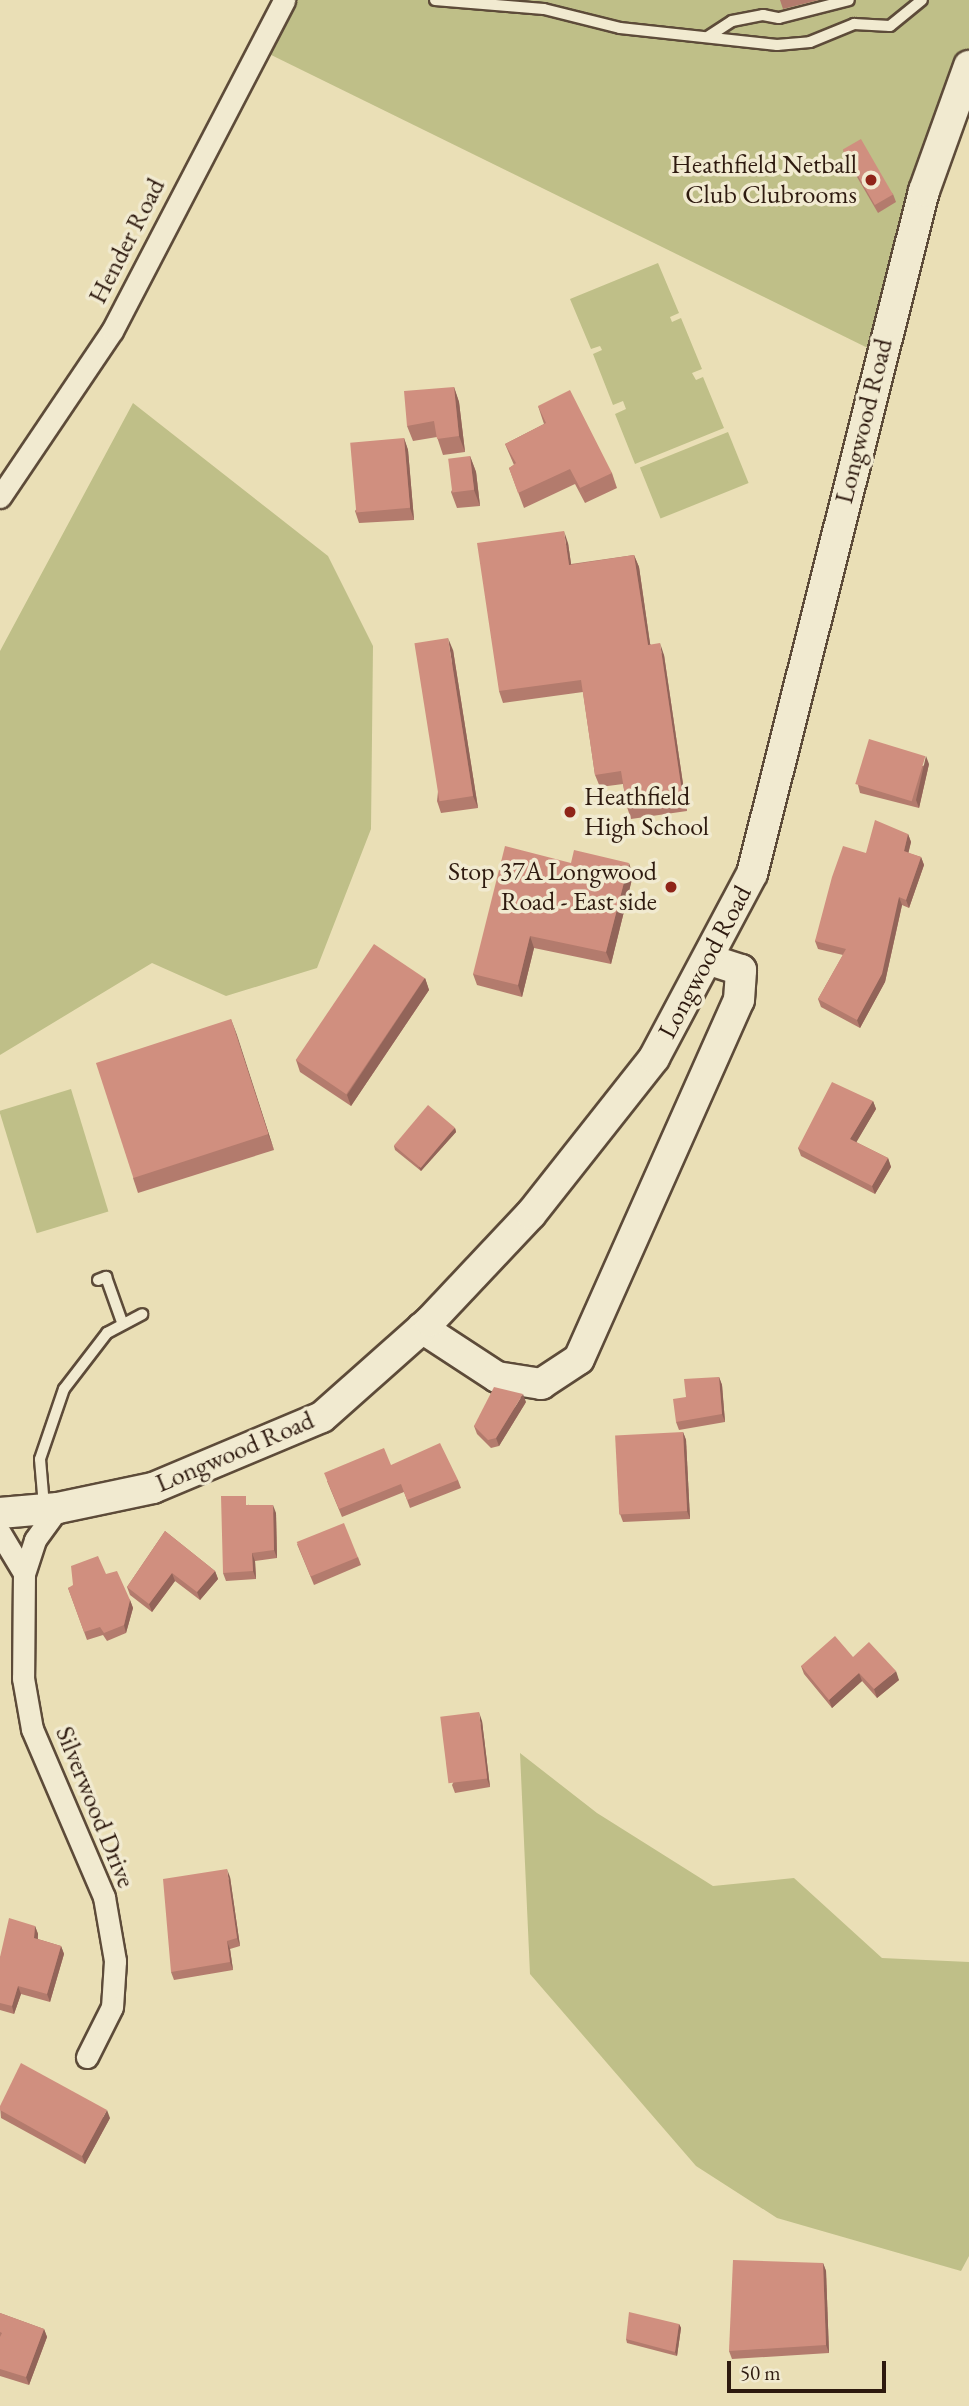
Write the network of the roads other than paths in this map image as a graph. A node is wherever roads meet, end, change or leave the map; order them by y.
1 (284, 0) edge
2 (435, 0) edge
3 (849, 0) edge
4 (922, 0) edge
5 (709, 36) junction
6 (969, 66) edge
7 (0, 497) edge
8 (708, 959) junction
9 (98, 1280) dead end
10 (142, 1314) dead end
11 (122, 1322) junction
12 (422, 1328) junction
13 (51, 1508) junction
14 (0, 1513) edge
15 (0, 1533) edge
16 (24, 1573) junction
17 (87, 2057) dead end

1 - 7 street, Hender Road
2 - 5 lane
3 - 5 lane
4 - 5 lane
6 - 8 street, Longwood Road
8 - 12 street, Longwood Road
8 - 12 street
9 - 11 lane
10 - 11 lane
11 - 13 lane
12 - 13 street, Longwood Road
13 - 14 street, Longwood Road
13 - 16 street, Silverwood Drive
15 - 16 street
16 - 17 street, Silverwood Drive

